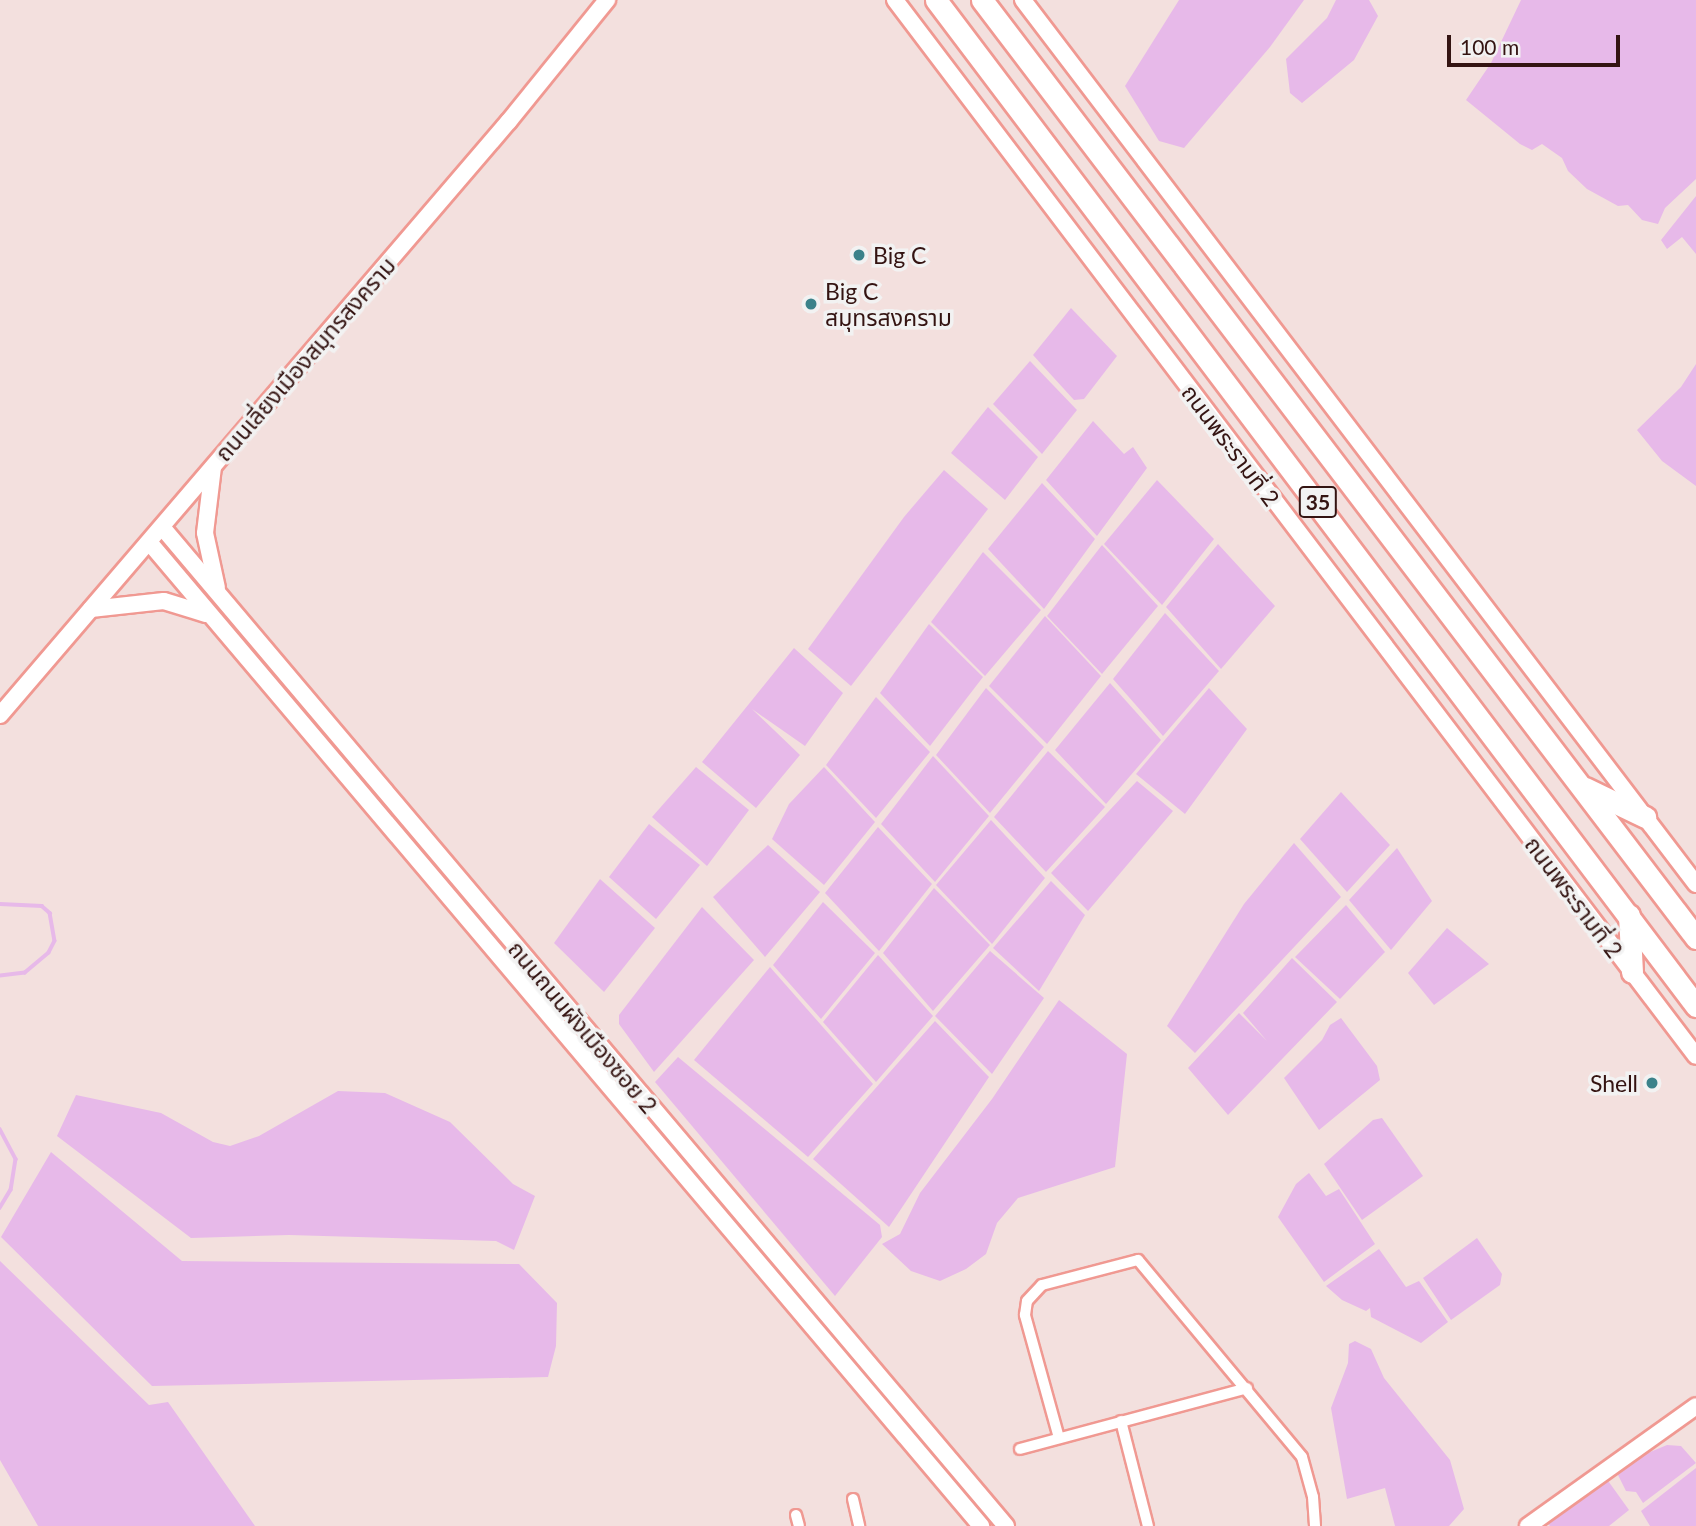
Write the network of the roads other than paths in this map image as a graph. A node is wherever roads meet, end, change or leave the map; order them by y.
1 (607, 0) edge
2 (895, 0) edge
3 (936, 0) edge
4 (982, 0) edge
5 (1023, 0) edge
6 (214, 467) junction
7 (162, 527) junction
8 (149, 542) junction
9 (222, 599) junction
10 (92, 609) junction
11 (212, 616) junction
12 (252, 635) junction
13 (238, 647) junction
14 (0, 715) edge
15 (1580, 785) junction
16 (1645, 817) junction
17 (1696, 884) edge
18 (1629, 914) junction
19 (1696, 938) edge
20 (1632, 972) junction
21 (1696, 1006) edge
22 (1696, 1056) edge
23 (1247, 1388) junction
24 (1696, 1406) edge
25 (1121, 1421) junction
26 (1059, 1438) junction
27 (1020, 1449) dead end
28 (853, 1499) dead end
29 (859, 1526) edge
30 (981, 1526) edge
31 (1006, 1526) edge
32 (1148, 1526) edge
33 (1315, 1526) edge
34 (1528, 1526) edge

1 - 6 main road, ถนนเลี่ยงเมืองสมุทรสงคราม
2 - 20 main road, ถนนพระรามที่ 2 / 35
3 - 18 highway, ถนนพระรามที่ 2 / 35
4 - 15 highway, 35
5 - 16 main road
6 - 7 main road, ถนนเลี่ยงเมืองสมุทรสงคราม
6 - 9 main road
7 - 8 main road, ถนนเลี่ยงเมืองสมุทรสงคราม
7 - 9 main road, ถนนถนนผังเมืองซอย 2
8 - 10 main road, ถนนเลี่ยงเมืองสมุทรสงคราม
8 - 11 main road, ถนนถนนผังเมืองซอย 2
9 - 12 main road, ถนนถนนผังเมืองซอย 2
10 - 11 main road
10 - 14 main road, ถนนเลี่ยงเมืองสมุทรสงคราม
11 - 13 main road, ถนนถนนผังเมืองซอย 2
12 - 13 main road
12 - 31 main road, ถนนถนนผังเมืองซอย 2
13 - 30 main road, ถนนถนนผังเมืองซอย 2
15 - 16 highway
15 - 19 highway, 35
16 - 17 main road
18 - 20 highway
18 - 21 highway, ถนนพระรามที่ 2 / 35
20 - 22 main road, ถนนพระรามที่ 2 / 35
23 - 25 street
23 - 26 street
23 - 33 street
24 - 34 main road
25 - 26 street
25 - 32 street
26 - 27 street
28 - 29 street

